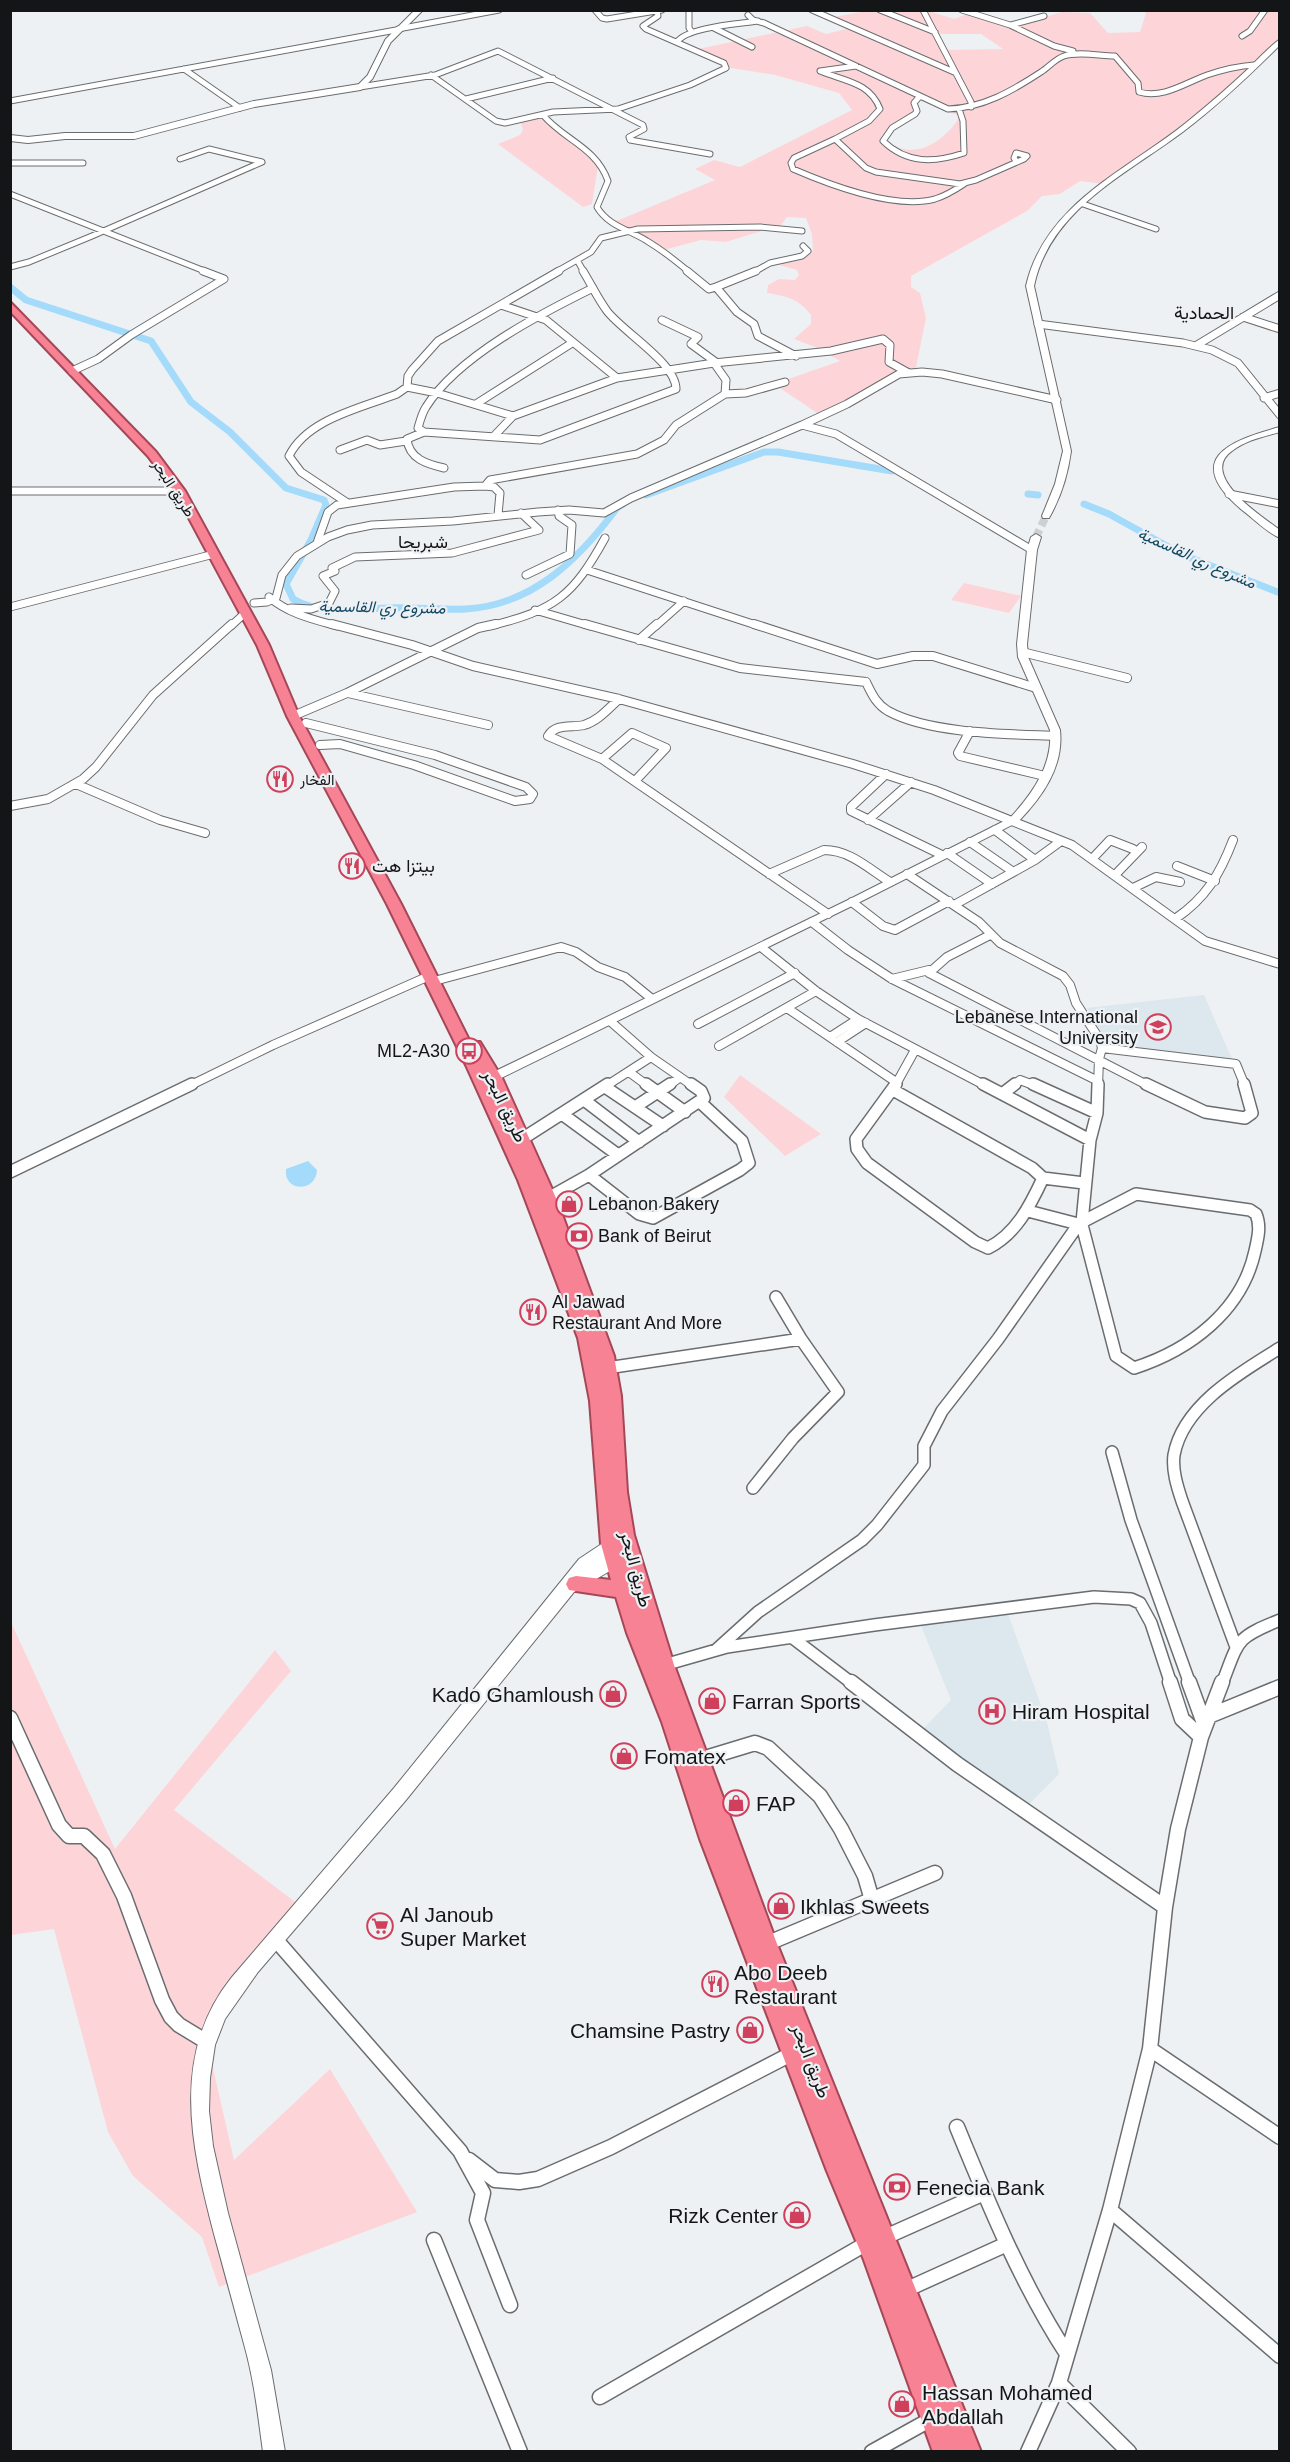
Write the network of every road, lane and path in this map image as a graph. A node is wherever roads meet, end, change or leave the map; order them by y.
1 (419, 10) edge
2 (499, 10) edge
3 (595, 10) edge
4 (689, 10) edge
5 (812, 10) edge
6 (880, 10) edge
7 (923, 10) edge
8 (962, 10) edge
9 (1265, 10) edge
10 (651, 11) edge
11 (659, 11) edge
12 (1044, 16) dead end
13 (756, 19) junction
14 (740, 23) junction
15 (1010, 25) junction
16 (932, 26) junction
17 (920, 27) junction
18 (714, 28) junction
19 (397, 29) junction
20 (692, 32) junction
21 (935, 32) junction
22 (1242, 36) dead end
23 (1280, 41) edge
24 (677, 42) junction
25 (752, 47) dead end
26 (1055, 48) junction
27 (1088, 54) junction
28 (1060, 56) junction
29 (1254, 65) junction
30 (856, 66) junction
31 (184, 69) junction
32 (954, 72) junction
33 (431, 75) junction
34 (553, 78) junction
35 (360, 87) junction
36 (920, 96) junction
37 (466, 99) junction
38 (10, 101) edge
39 (971, 104) junction
40 (240, 108) junction
41 (958, 109) junction
42 (612, 110) junction
43 (543, 114) junction
44 (10, 138) edge
45 (835, 139) junction
46 (710, 154) dead end
47 (180, 159) dead end
48 (1017, 162) dead end
49 (83, 163) dead end
50 (10, 164) edge
51 (964, 184) junction
52 (10, 194) edge
53 (1083, 204) junction
54 (1156, 229) dead end
55 (103, 230) junction
56 (629, 231) junction
57 (802, 231) dead end
58 (804, 246) dead end
59 (577, 260) junction
60 (10, 267) edge
61 (716, 287) junction
62 (593, 288) junction
63 (1279, 296) edge
64 (10, 305) edge
65 (501, 305) junction
66 (539, 316) junction
67 (1242, 317) junction
68 (663, 320) dead end
69 (1038, 324) junction
70 (1280, 329) edge
71 (572, 344) junction
72 (1197, 345) junction
73 (796, 356) junction
74 (715, 363) junction
75 (668, 369) junction
76 (72, 371) junction
77 (907, 372) junction
78 (617, 378) junction
79 (785, 382) dead end
80 (407, 387) junction
81 (437, 393) junction
82 (1280, 393) edge
83 (725, 394) junction
84 (1264, 398) junction
85 (1057, 400) junction
86 (476, 404) junction
87 (1280, 415) edge
88 (513, 416) junction
89 (802, 425) junction
90 (1280, 429) edge
91 (424, 432) junction
92 (494, 436) junction
93 (406, 441) junction
94 (340, 450) dead end
95 (444, 468) dead end
96 (485, 486) junction
97 (10, 491) edge
98 (180, 492) junction
99 (1229, 494) junction
100 (346, 502) junction
101 (1280, 504) edge
102 (558, 510) junction
103 (521, 513) junction
104 (498, 515) junction
105 (1046, 516) tunnel mouth
106 (1280, 535) edge
107 (1036, 537) tunnel mouth
108 (605, 538) dead end
109 (317, 543) junction
110 (1032, 550) junction
111 (214, 554) junction
112 (587, 570) junction
113 (526, 574) dead end
114 (270, 599) junction
115 (684, 601) junction
116 (10, 607) edge
117 (282, 608) junction
118 (243, 609) junction
119 (535, 610) junction
120 (639, 640) junction
121 (431, 652) junction
122 (1022, 652) junction
123 (877, 664) junction
124 (1127, 678) dead end
125 (866, 682) junction
126 (1036, 688) junction
127 (347, 693) junction
128 (619, 699) junction
129 (297, 714) junction
130 (488, 725) dead end
131 (970, 731) junction
132 (348, 732) junction
133 (1056, 736) junction
134 (315, 742) junction
135 (340, 744) junction
136 (444, 758) junction
137 (602, 759) junction
138 (430, 770) junction
139 (886, 774) junction
140 (1045, 776) junction
141 (635, 781) junction
142 (911, 782) junction
143 (76, 784) junction
144 (10, 806) edge
145 (868, 820) junction
146 (1014, 820) junction
147 (995, 830) junction
148 (205, 833) dead end
149 (1233, 840) dead end
150 (1061, 841) junction
151 (969, 842) junction
152 (945, 854) junction
153 (1093, 858) junction
154 (1035, 860) junction
155 (1177, 866) dead end
156 (1012, 871) junction
157 (769, 874) junction
158 (907, 874) junction
159 (1115, 875) junction
160 (1215, 881) junction
161 (890, 882) junction
162 (1180, 882) dead end
163 (992, 884) junction
164 (1133, 888) junction
165 (852, 902) junction
166 (952, 903) junction
167 (828, 914) junction
168 (1176, 919) junction
169 (812, 922) junction
170 (990, 935) junction
171 (761, 947) junction
172 (1280, 964) edge
173 (929, 970) junction
174 (795, 973) junction
175 (433, 978) junction
176 (892, 979) junction
177 (816, 991) junction
178 (652, 999) junction
179 (787, 1008) junction
180 (610, 1021) junction
181 (862, 1021) junction
182 (698, 1024) dead end
183 (834, 1039) junction
184 (719, 1046) dead end
185 (1102, 1048) junction
186 (915, 1050) junction
187 (651, 1057) junction
188 (1099, 1059) junction
189 (629, 1072) junction
190 (679, 1078) junction
191 (487, 1080) junction
192 (1098, 1081) junction
193 (895, 1086) junction
194 (605, 1087) junction
195 (658, 1092) junction
196 (1002, 1094) junction
197 (584, 1100) junction
198 (700, 1102) junction
199 (635, 1107) junction
200 (685, 1112) junction
201 (1097, 1113) junction
202 (562, 1114) junction
203 (663, 1126) junction
204 (522, 1140) junction
205 (1090, 1140) junction
206 (639, 1142) junction
207 (618, 1155) junction
208 (10, 1172) edge
209 (589, 1175) junction
210 (1042, 1178) junction
211 (1084, 1183) junction
212 (548, 1198) junction
213 (1028, 1210) junction
214 (1081, 1224) junction
215 (776, 1298) dead end
216 (801, 1339) junction
217 (1280, 1348) edge
218 (607, 1368) junction
219 (1112, 1452) dead end
220 (753, 1488) dead end
221 (619, 1548) junction
222 (572, 1585) junction
223 (624, 1589) junction
224 (1280, 1620) edge
225 (794, 1639) junction
226 (1236, 1647) junction
227 (715, 1651) junction
228 (664, 1665) junction
229 (1280, 1687) edge
230 (10, 1718) edge
231 (1205, 1727) junction
232 (699, 1760) junction
233 (935, 1874) dead end
234 (872, 1899) junction
235 (1165, 1907) junction
236 (276, 1940) junction
237 (766, 1944) junction
238 (207, 2042) junction
239 (1150, 2049) junction
240 (795, 2052) junction
241 (957, 2127) dead end
242 (1280, 2137) edge
243 (460, 2151) junction
244 (984, 2193) junction
245 (1110, 2210) junction
246 (434, 2240) dead end
247 (876, 2240) junction
248 (1007, 2244) junction
249 (903, 2291) junction
250 (510, 2305) dead end
251 (1067, 2354) junction
252 (1280, 2356) edge
253 (1059, 2383) junction
254 (600, 2397) dead end
255 (942, 2414) junction
256 (274, 2451) edge
257 (520, 2451) edge
258 (872, 2451) edge
259 (946, 2451) edge
260 (968, 2451) edge
261 (1028, 2451) edge
262 (1129, 2451) edge

1 - 19 street
2 - 19 street
3 - 10 street
4 - 20 street
5 - 32 street
6 - 17 street
7 - 16 street
8 - 15 street
9 - 22 street
10 - 11 street
11 - 24 street
12 - 15 street
13 - 14 street
13 - 14 street
13 - 30 street
14 - 18 street
15 - 26 street
16 - 17 street
16 - 21 street
17 - 21 street
18 - 20 street
18 - 25 street
19 - 31 street
19 - 35 street
20 - 24 street
21 - 32 street
23 - 29 main road
24 - 42 street
26 - 27 street
26 - 28 street
27 - 28 street
27 - 29 street
28 - 39 street
29 - 53 main road
30 - 36 street
30 - 45 street
31 - 38 street
31 - 40 street
32 - 39 street
33 - 34 street
33 - 35 street
33 - 37 street
34 - 37 street
34 - 42 street
35 - 40 street
36 - 41 street
36 - 41 street
37 - 43 street
39 - 41 street
40 - 44 street
42 - 43 street
42 - 46 street
43 - 56 street
45 - 51 street
45 - 51 street
47 - 55 street
48 - 51 street
49 - 50 street
52 - 55 street
53 - 54 street
53 - 69 main road
55 - 60 street
55 - 76 street
56 - 57 street
56 - 59 street
56 - 61 street
58 - 61 street
59 - 62 street
59 - 65 street
61 - 73 street
62 - 66 street
62 - 75 street
63 - 67 street
64 - 76 highway, طريق البحر
65 - 66 street
65 - 80 street
66 - 71 street
66 - 81 street
67 - 70 street
67 - 72 street
68 - 74 street
69 - 72 street
69 - 85 main road
71 - 78 street
71 - 86 street
72 - 84 street
73 - 74 street
73 - 77 street
74 - 75 street
74 - 83 street
75 - 78 street
75 - 92 street
76 - 98 highway, طريق البحر
77 - 85 street
77 - 89 street
78 - 88 street
79 - 83 street
80 - 81 street
80 - 100 street
81 - 86 street
81 - 91 street
82 - 84 street
83 - 96 street
84 - 87 street
85 - 105 main road
86 - 88 street
88 - 92 street
89 - 102 street
89 - 110 street
90 - 99 main road
91 - 92 street
91 - 93 street
93 - 94 street
93 - 95 street
96 - 100 street
96 - 104 street
97 - 98 street
98 - 111 highway, طريق البحر
99 - 101 street
99 - 106 main road
100 - 109 street
102 - 103 street
102 - 113 street
103 - 104 street
103 - 117 street
104 - 109 street
107 - 110 main road
108 - 112 street
109 - 114 street
110 - 122 main road
111 - 116 street
111 - 118 highway, طريق البحر
112 - 115 street
112 - 119 street
114 - 117 street
114 - 118 street
115 - 120 street
115 - 123 street
117 - 121 street
118 - 129 highway, طريق البحر
118 - 143 street
119 - 120 street
119 - 121 street
120 - 125 street
121 - 127 street
121 - 128 street
122 - 124 street
122 - 126 main road
123 - 125 street
123 - 126 street
125 - 131 street
126 - 133 main road
127 - 129 street
127 - 130 street
128 - 137 street
128 - 139 street
129 - 132 street
129 - 134 highway, طريق البحر
131 - 133 street
131 - 140 street
132 - 135 street
132 - 136 street
133 - 140 main road
134 - 135 street
134 - 175 highway, طريق البحر
135 - 138 street
136 - 138 street
136 - 138 street
137 - 141 street
137 - 141 street
139 - 142 street
139 - 145 street
140 - 146 main road
141 - 157 street
142 - 145 street
142 - 146 street
143 - 144 street
143 - 148 street
145 - 152 street
146 - 147 main road
146 - 150 street
147 - 151 main road
147 - 154 street
149 - 160 street
150 - 153 street
150 - 154 street
151 - 152 main road
151 - 156 street
152 - 158 main road
152 - 163 street
153 - 159 street
153 - 159 street
154 - 156 street
155 - 160 street
156 - 163 street
157 - 161 street
157 - 167 street
158 - 161 main road
158 - 166 street
159 - 164 street
160 - 168 street
161 - 165 main road
162 - 164 street
163 - 166 street
164 - 168 street
165 - 166 street
165 - 167 main road
166 - 170 street
167 - 169 main road
168 - 172 street
169 - 171 main road
169 - 176 street
170 - 173 street
170 - 185 street
171 - 174 street
171 - 178 main road
173 - 176 street
173 - 188 street
174 - 177 street
174 - 182 street
175 - 178 street
175 - 191 highway, طريق البحر
175 - 208 street
176 - 192 street
177 - 179 street
177 - 181 street
178 - 180 main road
179 - 183 street
179 - 184 street
180 - 187 street
180 - 191 main road
181 - 183 street
181 - 186 street
183 - 193 street
185 - 188 street
185 - 188 street
186 - 193 street
186 - 196 street
187 - 189 street
187 - 190 street
188 - 192 street
189 - 194 street
189 - 195 street
190 - 195 street
190 - 198 street
191 - 204 highway, طريق البحر
191 - 221 highway, طريق البحر
192 - 201 street
193 - 210 street
193 - 213 street
194 - 197 street
194 - 199 street
195 - 199 street
195 - 200 street
196 - 201 street
196 - 205 street
197 - 202 street
197 - 206 street
198 - 200 street
198 - 209 street
199 - 203 street
200 - 203 street
201 - 205 street
202 - 204 street
202 - 207 street
203 - 206 street
204 - 212 highway, طريق البحر
205 - 211 street
206 - 207 street
207 - 209 street
209 - 212 street
210 - 211 street
210 - 213 street
211 - 214 street
212 - 218 highway, طريق البحر
213 - 214 street
214 - 214 street
214 - 227 street
215 - 216 street
216 - 218 street
216 - 220 street
217 - 226 street
218 - 221 highway, طريق البحر
219 - 231 street
221 - 222 main road
221 - 223 highway, طريق البحر
221 - 228 highway, طريق البحر
222 - 223 highway
222 - 236 main road
223 - 240 highway, طريق البحر
224 - 226 street
225 - 227 street
225 - 231 street
225 - 235 street
226 - 231 street
227 - 228 street
228 - 232 highway, طريق البحر
229 - 231 street
230 - 238 street
231 - 235 street
232 - 234 street
232 - 237 highway, طريق البحر
233 - 234 street
234 - 237 street
235 - 239 street
236 - 238 main road
236 - 243 street
237 - 247 highway, طريق البحر
238 - 256 main road
239 - 242 street
239 - 245 street
240 - 243 street
240 - 247 highway, طريق البحر
241 - 244 street
243 - 250 street
244 - 247 street
244 - 248 street
245 - 251 street
245 - 252 street
246 - 257 street
247 - 249 highway, طريق البحر
247 - 254 street
247 - 255 highway, طريق البحر
248 - 249 street
248 - 251 street
249 - 255 highway, طريق البحر
251 - 253 street
253 - 261 street
253 - 262 street
255 - 258 street
255 - 259 highway, طريق البحر
255 - 260 highway, طريق البحر

